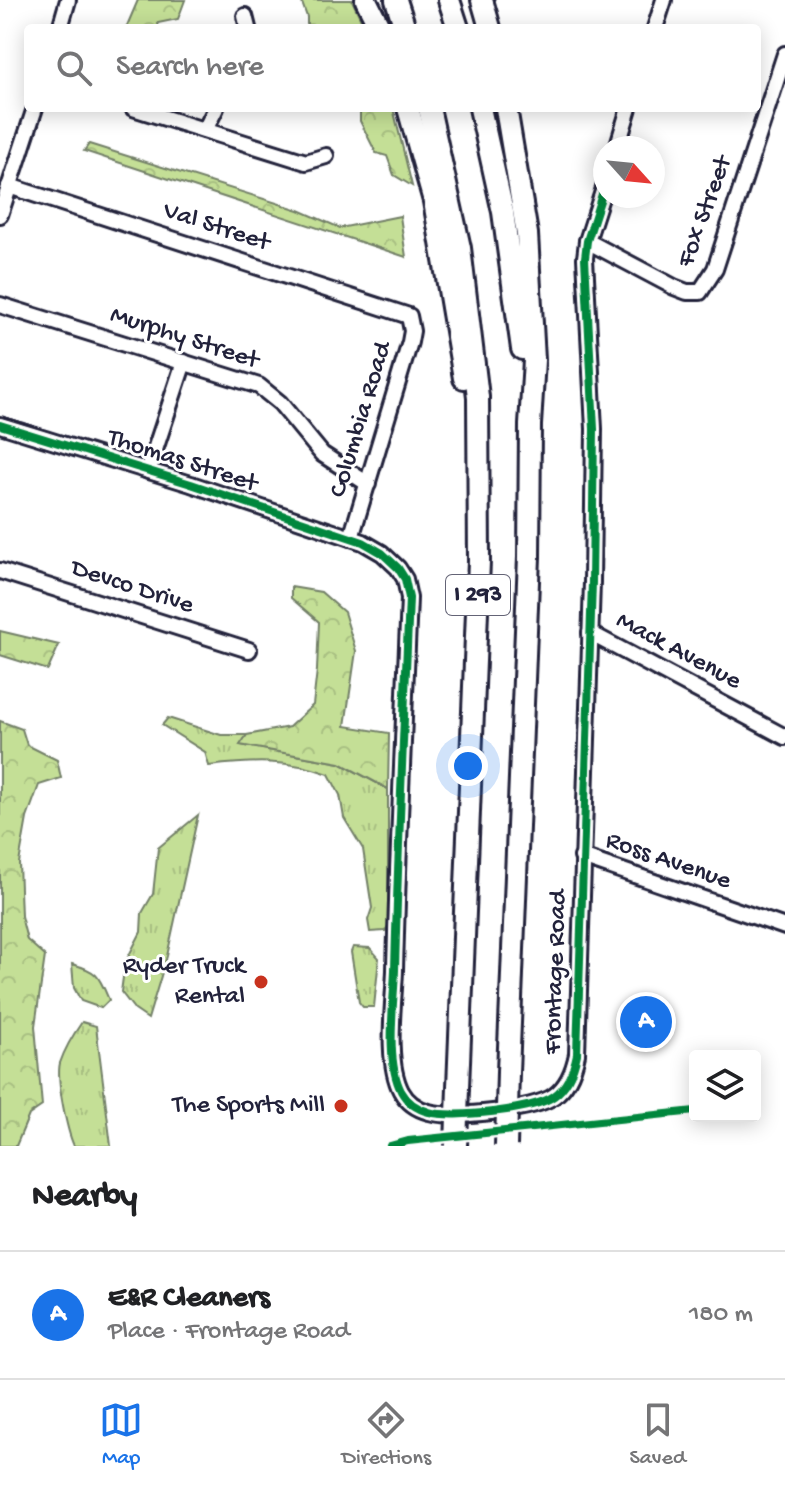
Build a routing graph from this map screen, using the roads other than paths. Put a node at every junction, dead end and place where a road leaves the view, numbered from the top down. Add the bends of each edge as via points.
1 (68, 0) edge
2 (366, 0) edge
3 (396, 0) edge
4 (449, 0) edge
5 (482, 0) edge
6 (664, 0) edge
7 (61, 24) edge
8 (378, 24) edge
9 (404, 24) edge
10 (457, 24) edge
11 (489, 24) edge
12 (656, 24) edge
13 (785, 54) edge
14 (34, 112) edge
15 (146, 112) edge
16 (214, 112) edge
17 (409, 112) edge
18 (430, 112) edge
19 (481, 112) edge
20 (507, 112) edge
21 (628, 112) edge
22 (205, 130) junction
23 (621, 136) edge
24 (326, 156) dead end
25 (9, 186) junction
26 (598, 208) edge
27 (0, 215) edge
28 (587, 241) junction
29 (0, 305) edge
30 (409, 316) joint
31 (184, 362) junction
32 (0, 425) edge
33 (530, 425) junction
34 (476, 441) junction
35 (148, 471) junction
36 (368, 484) junction
37 (351, 538) junction
38 (0, 571) edge
39 (590, 633) junction
40 (249, 650) dead end
41 (785, 737) edge
42 (582, 857) junction
43 (785, 927) edge
44 (456, 1146) edge
45 (506, 1146) edge

1 - 7 street
2 - 8 highway
3 - 9 highway
4 - 10 highway
5 - 11 highway
6 - 12 street
13 - 28 street, Fox Street via 715,269 700,292 674,287
14 - 25 street
15 - 22 street
16 - 22 street
17 - 34 highway via 434,201
18 - 34 highway, I 293 via 467,293 478,397
19 - 33 highway, I 293 via 507,238
20 - 33 highway via 528,249 534,360
21 - 23 street
22 - 24 street via 306,162
25 - 27 street
25 - 30 street, Val Street
26 - 28 street, Frontage Road
28 - 39 street, Frontage Road via 594,429
29 - 31 street, Murphy Street
30 - 36 street, Columbia Road via 410,342
31 - 35 street
31 - 36 street, Murphy Street via 271,393 312,446
32 - 35 street, Thomas Street
33 - 45 highway, I 293, bridge
34 - 44 highway, I 293, bridge via 478,591
35 - 37 street, Thomas Street
36 - 37 street, Columbia Road
37 - 42 street, Frontage Road via 392,562 405,579 409,598 393,1051 399,1087 414,1106 440,1114 498,1111 547,1100 562,1089 577,1054
38 - 40 street, Devco Drive
39 - 41 street, Mack Avenue
39 - 42 street, Frontage Road
42 - 43 street, Ross Avenue

